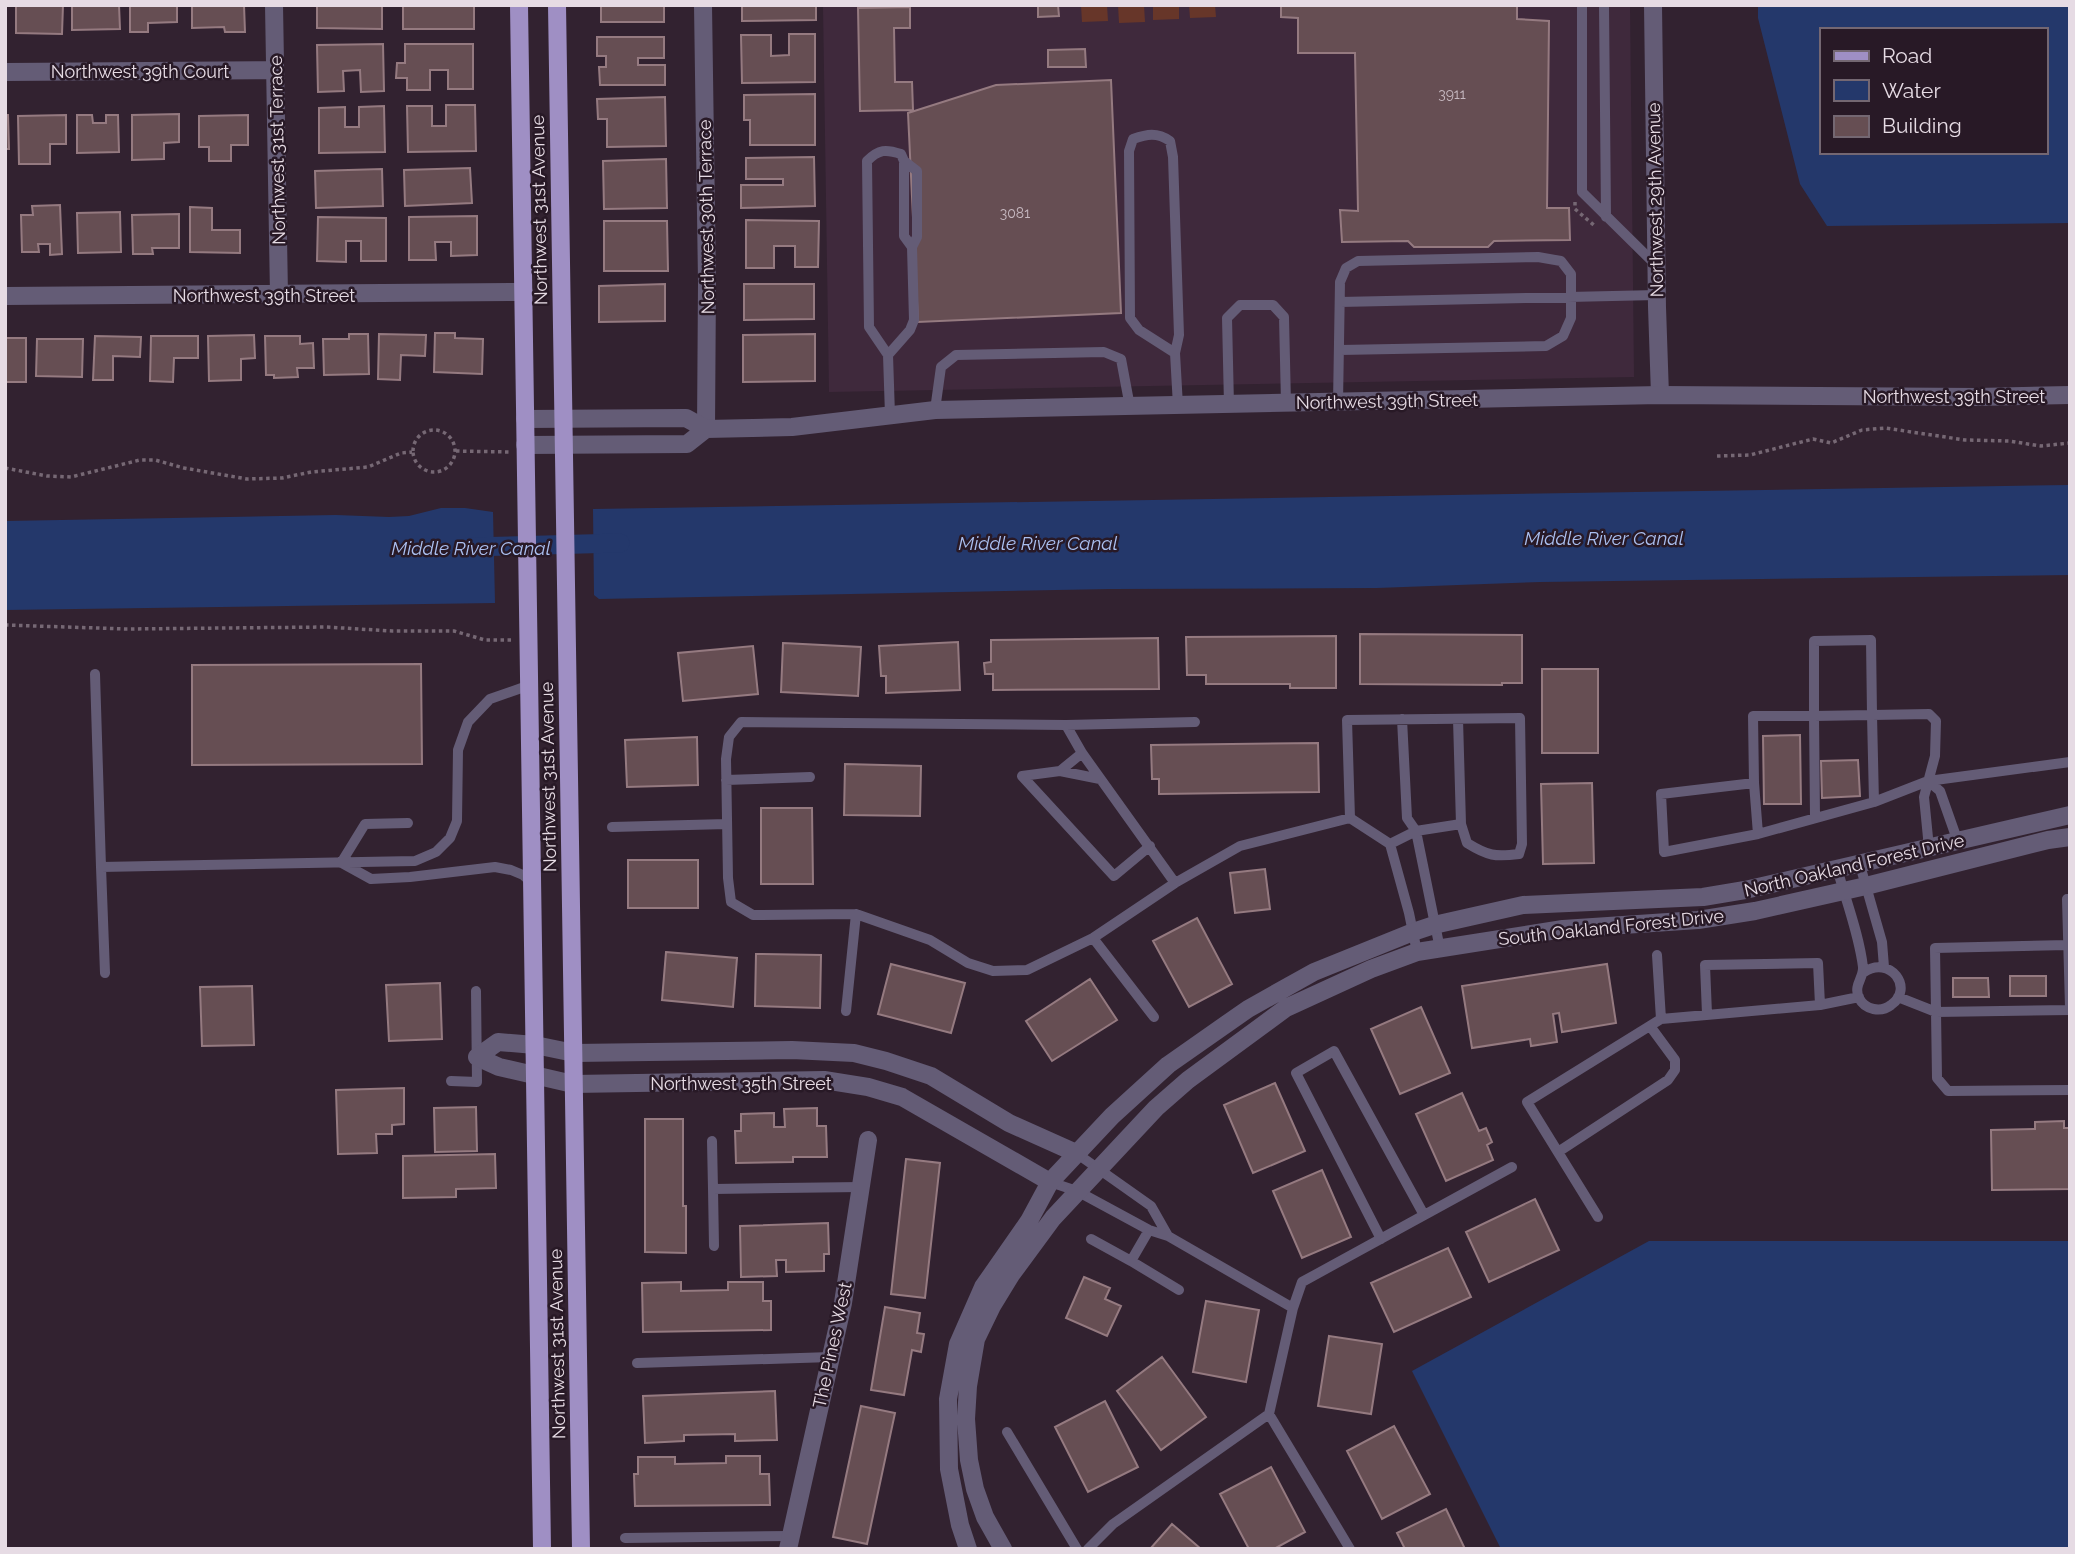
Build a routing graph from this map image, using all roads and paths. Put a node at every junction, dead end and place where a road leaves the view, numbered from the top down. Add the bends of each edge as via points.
1 (274, 5) edge
2 (519, 5) edge
3 (557, 5) edge
4 (703, 5) edge
5 (1582, 5) edge
6 (1604, 5) edge
7 (1653, 5) edge
8 (275, 70) junction
9 (5, 72) edge
10 (1606, 217) junction
11 (1657, 265) junction
12 (524, 292) junction
13 (279, 295) junction
14 (1657, 295) junction
15 (5, 296) edge
16 (1571, 296) junction
17 (1340, 302) junction
18 (1340, 350) junction
19 (1175, 353) junction
20 (888, 355) junction
21 (2070, 395) edge
22 (1660, 396) junction
23 (1338, 403) junction
24 (1286, 404) junction
25 (1229, 405) junction
26 (1178, 406) junction
27 (1130, 407) junction
28 (935, 410) junction
29 (890, 415) junction
30 (525, 419) junction
31 (564, 419) junction
32 (706, 429) junction
33 (2070, 443) edge
34 (564, 445) junction
35 (526, 448) junction
36 (456, 451) junction
37 (412, 452) junction
38 (1717, 456) dead end
39 (5, 468) edge
40 (5, 625) edge
41 (529, 640) junction
42 (95, 674) dead end
43 (530, 685) junction
44 (1872, 715) junction
45 (1814, 716) junction
46 (1402, 719) junction
47 (1458, 719) junction
48 (1195, 722) dead end
49 (1066, 725) junction
50 (1082, 753) junction
51 (2070, 762) edge
52 (1060, 771) junction
53 (810, 778) dead end
54 (1100, 779) junction
55 (726, 780) junction
56 (1928, 781) junction
57 (1754, 783) junction
58 (1874, 802) junction
59 (2070, 815) edge
60 (1350, 818) junction
61 (1815, 818) junction
62 (408, 823) dead end
63 (727, 824) junction
64 (1461, 824) junction
65 (612, 827) dead end
66 (1416, 831) junction
67 (1758, 834) junction
68 (2070, 837) edge
69 (1958, 842) junction
70 (1390, 844) junction
71 (1150, 846) junction
72 (1929, 848) junction
73 (341, 863) junction
74 (1860, 865) junction
75 (101, 867) junction
76 (1837, 868) junction
77 (1175, 883) junction
78 (533, 884) junction
79 (1866, 886) junction
80 (1843, 890) junction
81 (2070, 899) edge
82 (856, 914) junction
83 (1434, 925) junction
84 (1413, 932) junction
85 (1093, 938) junction
86 (2068, 945) edge
87 (1440, 948) junction
88 (1417, 952) junction
89 (1657, 955) dead end
90 (1884, 967) junction
91 (1864, 972) junction
92 (105, 973) dead end
93 (476, 991) dead end
94 (1859, 997) junction
95 (1898, 997) junction
96 (1820, 1004) junction
97 (2070, 1008) edge
98 (846, 1012) dead end
99 (1936, 1012) junction
100 (1707, 1014) junction
101 (1154, 1017) dead end
102 (1661, 1019) junction
103 (1650, 1026) junction
104 (535, 1045) junction
105 (574, 1053) junction
106 (477, 1057) junction
107 (535, 1076) junction
108 (451, 1081) dead end
109 (573, 1084) junction
110 (2070, 1090) edge
111 (712, 1140) dead end
112 (868, 1140) dead end
113 (1558, 1152) junction
114 (1076, 1153) junction
115 (1512, 1167) dead end
116 (1099, 1168) junction
117 (1050, 1182) junction
118 (861, 1187) junction
119 (713, 1189) junction
120 (1077, 1191) junction
121 (1424, 1215) junction
122 (1598, 1217) dead end
123 (1149, 1230) junction
124 (1168, 1236) junction
125 (1381, 1238) junction
126 (1091, 1239) dead end
127 (714, 1246) dead end
128 (1131, 1261) junction
129 (1179, 1290) dead end
130 (1293, 1308) junction
131 (831, 1357) junction
132 (637, 1363) dead end
133 (1269, 1414) junction
134 (1007, 1432) dead end
135 (625, 1538) dead end
136 (789, 1542) edge
137 (542, 1549) edge
138 (581, 1549) edge
139 (968, 1549) edge
140 (1003, 1549) edge
141 (1077, 1549) edge
142 (1088, 1549) edge
143 (1350, 1549) edge

1 - 8 street, Northwest 31st Terrace
2 - 12 main road, Northwest 31st Avenue
3 - 31 main road, Northwest 31st Avenue
4 - 32 street, Northwest 30th Terrace
5 - 10 lane via 1582,192
6 - 10 lane
7 - 11 street, Northwest 29th Avenue
8 - 9 street, Northwest 39th Court
8 - 13 street, Northwest 31st Terrace
10 - 11 lane
11 - 14 street, Northwest 29th Avenue
12 - 13 street, Northwest 39th Street
12 - 30 main road, Northwest 31st Avenue
13 - 15 street, Northwest 39th Street
14 - 16 lane
14 - 22 street, Northwest 29th Avenue
16 - 17 lane
16 - 17 lane via 1571,274 1561,261 1538,257 1358,261 1346,268
16 - 18 lane via 1571,318 1563,336 1546,346
17 - 18 lane
18 - 23 lane
19 - 19 lane via 1179,335 1173,157 1170,141 1147,134 1133,139 1129,151 1130,318 1139,330
19 - 26 lane
20 - 20 lane via 914,320 912,247 917,237 917,171 901,154 888,150 867,161 869,327
20 - 29 lane
21 - 22 street, Northwest 39th Street
22 - 23 street, Northwest 39th Street
23 - 24 street, Northwest 39th Street
24 - 25 street, Northwest 39th Street
24 - 25 lane via 1284,317 1273,305 1240,305 1227,318
25 - 26 street, Northwest 39th Street
26 - 27 street, Northwest 39th Street
27 - 28 street, Northwest 39th Street
27 - 28 lane via 1121,359 1104,352 1077,352 956,355 941,367
28 - 29 street, Northwest 39th Street
29 - 32 street, Northwest 39th Street via 792,427
30 - 31 street, Northwest 39th Street
30 - 35 main road, Northwest 31st Avenue
31 - 32 street, Northwest 39th Street via 686,418
31 - 34 main road, Northwest 31st Avenue
32 - 34 street, Northwest 39th Street via 687,444
33 - 38 path via 2041,446 1965,440 1885,428 1863,430 1831,443 1813,439 1750,455
34 - 35 street, Northwest 39th Street
34 - 105 main road, Northwest 31st Avenue
35 - 36 path
35 - 41 main road, Northwest 31st Avenue
36 - 37 path via 451,465 438,472 418,466
36 - 37 path via 451,438 433,430 416,439
37 - 39 path via 368,467 270,478 236,478 155,460 71,477
40 - 41 path via 327,627 454,631 485,640
41 - 43 main road, Northwest 31st Avenue
42 - 75 lane
43 - 73 lane via 490,699 468,722 458,750 457,821 450,838 436,852 415,861
43 - 78 main road, Northwest 31st Avenue
44 - 45 lane
44 - 45 lane via 1871,640 1814,640
44 - 56 lane via 1929,714 1936,721 1935,756
44 - 58 lane
45 - 57 lane via 1753,716
45 - 61 lane
46 - 47 lane
46 - 60 lane via 1347,720
46 - 66 lane via 1407,818
47 - 64 lane
47 - 64 lane via 1520,718 1519,854 1484,854 1467,843
48 - 49 lane
49 - 50 lane
49 - 55 lane via 741,722 729,737
50 - 52 lane
50 - 54 lane
51 - 56 lane
52 - 54 lane
52 - 71 lane via 1022,776 1114,876
53 - 55 lane
54 - 71 lane
55 - 63 lane
56 - 58 lane
56 - 69 lane via 1940,791
56 - 72 lane via 1924,797
57 - 67 lane
57 - 67 lane via 1661,794 1664,852
58 - 61 lane
59 - 69 street, North Oakland Forest Drive
60 - 70 lane
60 - 77 lane via 1240,846
61 - 67 lane
62 - 73 lane via 365,824
63 - 65 lane
63 - 82 lane via 731,902 753,915
64 - 66 lane
66 - 70 lane
66 - 83 lane
68 - 79 street, South Oakland Forest Drive
69 - 72 street, North Oakland Forest Drive
70 - 84 lane
71 - 77 lane
72 - 74 street, North Oakland Forest Drive
73 - 75 lane
73 - 78 lane via 371,879 495,867 523,875
74 - 76 street, North Oakland Forest Drive
74 - 79 lane
75 - 92 lane
76 - 80 lane
76 - 83 street, North Oakland Forest Drive via 1703,897 1524,905
77 - 85 lane
78 - 104 main road, Northwest 31st Avenue
79 - 80 street, South Oakland Forest Drive
79 - 90 lane
80 - 87 street, South Oakland Forest Drive via 1709,918 1563,929
80 - 91 lane
81 - 86 lane
82 - 85 lane via 930,940 968,963 993,971 1027,970
82 - 98 lane
83 - 84 street, North Oakland Forest Drive
83 - 87 lane
84 - 88 lane
84 - 114 street, North Oakland Forest Drive via 1314,972 1248,1009 1168,1065
85 - 101 lane
86 - 97 lane
86 - 99 lane via 1935,948
87 - 88 street, South Oakland Forest Drive
88 - 116 street, South Oakland Forest Drive via 1286,1007 1188,1080
89 - 102 lane
90 - 91 lane
90 - 95 lane via 1898,978
91 - 94 lane via 1857,984
93 - 106 lane
94 - 95 lane via 1869,1007 1882,1009
94 - 96 lane
95 - 99 lane
96 - 100 lane
96 - 100 lane via 1818,963 1705,965
97 - 99 lane
99 - 110 lane via 1937,1078 1948,1091
100 - 102 lane
102 - 103 lane
103 - 113 lane via 1675,1060 1668,1080
103 - 113 lane via 1527,1102
104 - 105 street
104 - 106 street via 498,1042
104 - 107 main road, Northwest 31st Avenue
105 - 109 main road, Northwest 31st Avenue
105 - 114 street via 854,1053 931,1076 1009,1123
106 - 107 street, Northwest 35th Street
106 - 108 lane via 477,1082
107 - 109 street, Northwest 35th Street
107 - 137 main road, Northwest 31st Avenue
109 - 117 street, Northwest 35th Street via 824,1080 869,1087 902,1097
109 - 138 main road, Northwest 31st Avenue
111 - 119 lane
112 - 118 street, The Pines West
113 - 122 lane
114 - 116 lane
114 - 117 street, North Oakland Forest Drive
115 - 121 lane
116 - 120 street, South Oakland Forest Drive
116 - 124 lane via 1151,1206
117 - 120 lane
117 - 139 street via 1029,1222 983,1287 958,1344 948,1399 949,1469
118 - 119 lane
118 - 131 street, The Pines West
119 - 127 lane
120 - 123 lane
120 - 140 street, South Oakland Forest Drive via 1012,1275 976,1339 965,1419 969,1460 985,1517
121 - 125 lane
121 - 125 lane via 1334,1051 1296,1073
123 - 124 lane
123 - 128 lane
124 - 130 lane
125 - 130 lane via 1302,1282
126 - 128 lane
128 - 129 lane
130 - 133 lane
131 - 132 lane
131 - 136 street, The Pines West
133 - 142 lane via 1113,1524
133 - 143 lane
134 - 141 lane
135 - 136 lane

